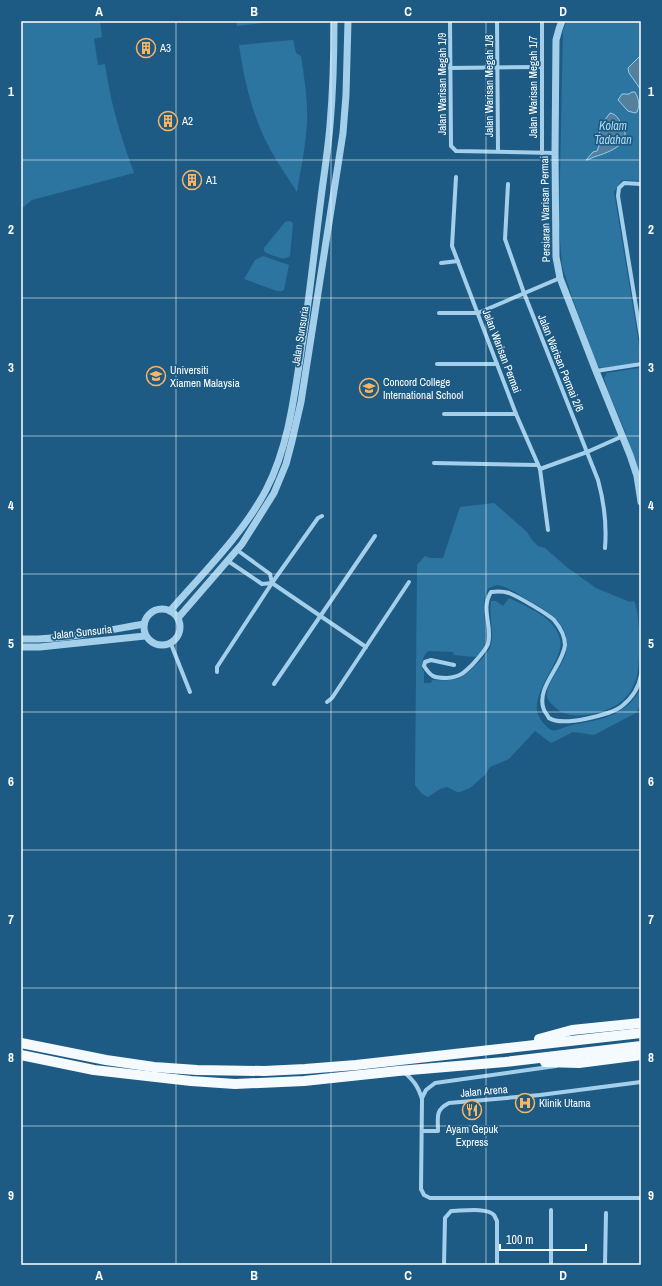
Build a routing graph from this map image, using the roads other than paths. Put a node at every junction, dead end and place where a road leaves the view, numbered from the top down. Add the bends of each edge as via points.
1 (334, 21) edge
2 (348, 21) edge
3 (450, 21) edge
4 (497, 21) edge
5 (542, 21) edge
6 (562, 21) edge
7 (450, 68) junction
8 (498, 68) junction
9 (542, 68) junction
10 (498, 151) junction
11 (542, 152) junction
12 (555, 152) junction
13 (456, 177) dead end
14 (508, 184) dead end
15 (641, 184) edge
16 (458, 261) junction
17 (441, 263) dead end
18 (560, 278) junction
19 (524, 293) junction
20 (439, 313) dead end
21 (478, 313) junction
22 (641, 337) edge
23 (438, 364) dead end
24 (497, 364) junction
25 (641, 364) edge
26 (596, 371) junction
27 (444, 414) dead end
28 (516, 414) junction
29 (622, 436) junction
30 (587, 452) junction
31 (434, 463) dead end
32 (539, 467) junction
33 (641, 502) edge
34 (322, 516) dead end
35 (548, 530) dead end
36 (374, 536) dead end
37 (605, 548) dead end
38 (237, 550) junction
39 (228, 561) junction
40 (409, 582) dead end
41 (272, 583) junction
42 (170, 611) junction
43 (320, 616) junction
44 (178, 618) junction
45 (144, 624) junction
46 (145, 636) junction
47 (21, 639) edge
48 (170, 644) junction
49 (21, 647) edge
50 (366, 647) junction
51 (454, 665) dead end
52 (217, 672) dead end
53 (641, 675) edge
54 (274, 684) dead end
55 (190, 692) dead end
56 (327, 702) dead end
57 (641, 1023) edge
58 (641, 1033) edge
59 (21, 1043) edge
60 (641, 1046) edge
61 (512, 1047) junction
62 (21, 1055) edge
63 (641, 1055) edge
64 (505, 1062) junction
65 (579, 1063) junction
66 (403, 1071) junction
67 (641, 1082) edge
68 (422, 1099) junction
69 (422, 1131) junction
70 (641, 1198) edge
71 (551, 1210) dead end
72 (606, 1213) dead end
73 (444, 1265) edge
74 (497, 1265) edge
75 (551, 1265) edge
76 (605, 1265) edge

1 - 42 street, Jalan Sunsuria via 328,148 310,290 291,410 283,444 274,473 249,518
2 - 38 street, Jalan Sunsuria via 343,133 301,402 286,464 274,493
3 - 7 street, Jalan Warisan Megah 1/9
4 - 8 street, Jalan Warisan Megah 1/8
5 - 9 street, Jalan Warisan Megah 1/7
6 - 12 street, Persiaran Warisan Permai via 556,40
7 - 8 street
7 - 10 street, Jalan Warisan Megah 1/9 via 451,146 456,151
8 - 9 street
8 - 10 street, Jalan Warisan Megah 1/8
9 - 11 street, Jalan Warisan Megah 1/7
10 - 11 street
11 - 12 street
12 - 18 street, Persiaran Warisan Permai via 555,241
13 - 16 street, Jalan Warisan Permai via 452,246
14 - 19 street, Jalan Warisan Permai 2/6 via 505,239
15 - 22 street via 624,183 618,196
16 - 17 street
16 - 21 street, Jalan Warisan Permai
18 - 19 street
18 - 26 street, Persiaran Warisan Permai
19 - 21 street
19 - 30 street, Jalan Warisan Permai 2/6
20 - 21 street
21 - 24 street, Jalan Warisan Permai
23 - 24 street
24 - 28 street, Jalan Warisan Permai
25 - 26 street
26 - 29 street, Persiaran Warisan Permai
27 - 28 street
28 - 32 street, Jalan Warisan Permai
29 - 30 street
29 - 33 street, Persiaran Warisan Permai via 636,476
30 - 32 street
30 - 37 street, Jalan Warisan Permai 2/6 via 603,500 607,532
31 - 32 street
32 - 35 street, Jalan Warisan Permai
34 - 41 street via 318,518
36 - 43 street
38 - 39 street, Jalan Sunsuria
38 - 41 street via 270,574
39 - 41 street via 262,584
39 - 44 street, Jalan Sunsuria
40 - 50 street
41 - 43 street
41 - 52 street via 217,667
42 - 44 street
42 - 45 street via 154,611 146,618
43 - 50 street
43 - 54 street
44 - 48 street via 179,636
45 - 46 street
45 - 47 street, Jalan Sunsuria via 73,636
46 - 48 street via 159,646
46 - 49 street, Jalan Sunsuria
48 - 55 street
50 - 56 street
51 - 53 street via 431,660 425,662 424,666 435,677 451,678 466,672 488,644 487,599 491,592 498,591 509,593 553,619 563,636 564,650 549,680 542,702 549,718 557,721 584,719 598,717 618,709 635,690
57 - 61 highway via 572,1030
58 - 61 highway
59 - 61 highway via 106,1060 198,1070 305,1069
60 - 64 highway
62 - 66 highway via 94,1070 191,1082 235,1084 304,1082
63 - 65 highway
64 - 65 highway
64 - 66 highway
65 - 68 street via 435,1083 426,1090
66 - 68 street via 415,1082
67 - 69 street, Jalan Arena via 449,1103 438,1113 438,1131
68 - 69 street
69 - 70 street via 421,1189 424,1195 430,1198
71 - 75 street
72 - 76 street
73 - 74 street via 445,1218 451,1211 474,1211 489,1212 497,1221

